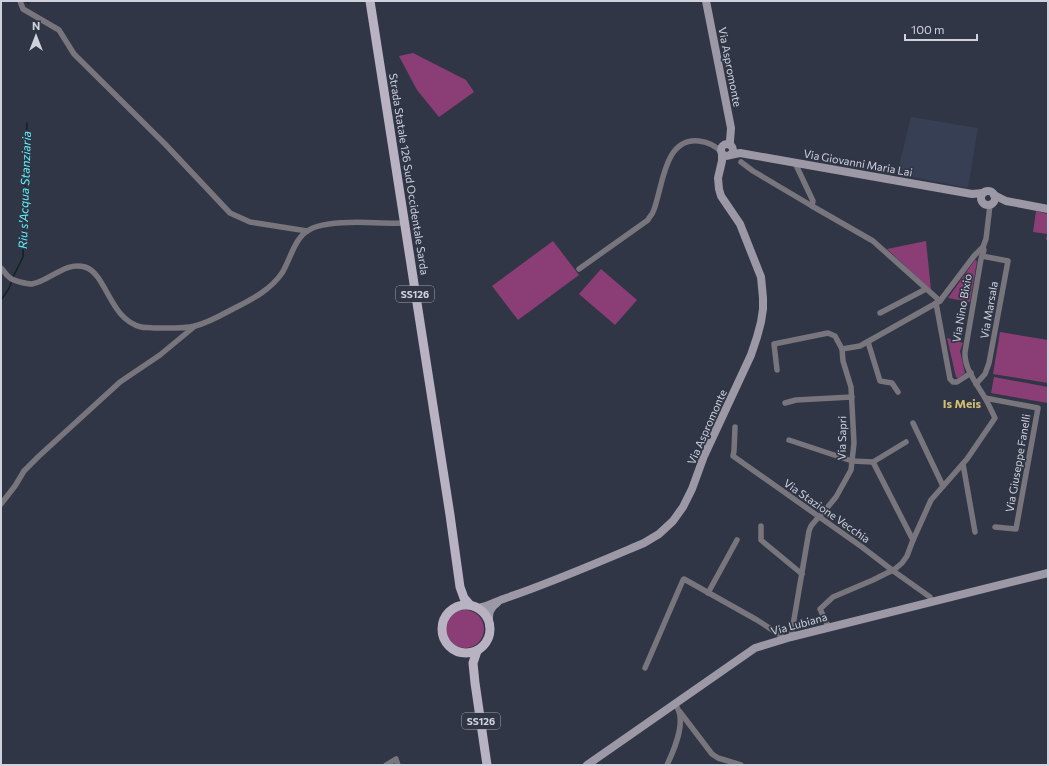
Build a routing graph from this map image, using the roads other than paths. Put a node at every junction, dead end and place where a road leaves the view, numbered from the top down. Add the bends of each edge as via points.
1 (20, 1) edge
2 (370, 1) edge
3 (706, 1) edge
4 (729, 151) junction
5 (796, 164) junction
6 (988, 202) junction
7 (812, 206) junction
8 (1048, 209) edge
9 (404, 223) junction
10 (307, 231) junction
11 (983, 247) junction
12 (974, 256) junction
13 (981, 258) junction
14 (1, 268) edge
15 (579, 269) dead end
16 (926, 289) junction
17 (938, 302) junction
18 (880, 313) dead end
19 (196, 326) junction
20 (868, 342) junction
21 (842, 349) junction
22 (777, 370) dead end
23 (971, 372) junction
24 (976, 384) junction
25 (898, 392) dead end
26 (852, 397) junction
27 (985, 398) junction
28 (785, 403) dead end
29 (913, 423) dead end
30 (735, 427) dead end
31 (789, 440) dead end
32 (906, 442) dead end
33 (852, 461) junction
34 (873, 462) junction
35 (963, 464) junction
36 (943, 486) junction
37 (1, 504) edge
38 (818, 517) junction
39 (761, 526) dead end
40 (995, 527) dead end
41 (975, 532) dead end
42 (737, 540) dead end
43 (913, 540) junction
44 (892, 570) junction
45 (1048, 573) edge
46 (802, 574) junction
47 (460, 587) junction
48 (708, 593) junction
49 (502, 599) junction
50 (932, 602) junction
51 (457, 607) junction
52 (474, 607) junction
53 (489, 625) junction
54 (829, 628) junction
55 (787, 638) junction
56 (476, 651) junction
57 (462, 653) junction
58 (645, 668) dead end
59 (474, 677) junction
60 (674, 704) junction
61 (680, 712) junction
62 (590, 764) edge
63 (386, 765) edge
64 (398, 765) edge
65 (487, 765) edge
66 (667, 765) edge
67 (741, 765) edge

1 - 10 street via 23,9 59,30 74,54 230,213 250,222
2 - 9 main road, Strada Statale 126 Sud Occidentale Sarda / SS126
3 - 4 street, Via Aspromonte via 731,128
4 - 5 street, Via Giovanni Maria Lai
4 - 7 street via 753,171
4 - 15 street via 696,141 676,149 671,154 648,220
4 - 49 street, Via Aspromonte via 720,165 719,189 740,224 761,277 763,309 751,355 704,456 684,507 668,526 644,543 539,587
5 - 6 street, Via Giovanni Maria Lai via 972,194
5 - 7 street via 813,201
6 - 8 street, Via Giovanni Maria Lai via 1004,200
6 - 11 street, Via Nino Bixio via 986,239
7 - 16 street via 873,240
9 - 10 street via 352,222 320,226
9 - 47 main road, Strada Statale 126 Sud Occidentale Sarda / SS126
10 - 19 street via 281,273 265,291
11 - 12 street
11 - 13 street, Via Nino Bixio
12 - 13 street
12 - 17 street
13 - 23 street, Via Nino Bixio via 965,352 966,364
13 - 24 street, Via Marsala via 1008,261 989,363 985,374
14 - 19 street via 9,278 30,284 69,267 83,266 90,269 99,279 119,313 129,322 142,327
16 - 17 street
16 - 18 street
17 - 20 street
17 - 23 street via 950,379 957,382
19 - 37 street via 160,356 120,382 44,451 24,472
20 - 21 street
20 - 25 street via 880,381 892,383
21 - 22 street via 835,336 828,333 774,344
21 - 26 street, Via Sapri
23 - 24 street, Via Nino Bixio
24 - 27 street, Via Nino Bixio
26 - 28 street via 796,400
26 - 33 street, Via Sapri
27 - 35 street, Via Nino Bixio via 995,418
27 - 40 street, Via Giuseppe Fanelli via 1038,408 1016,529
29 - 36 street
30 - 38 street, Via Stazione Vecchia via 733,456
31 - 33 street
32 - 34 street
33 - 34 street
33 - 38 street, Via Sapri via 852,470 836,497
34 - 43 street
35 - 36 street
35 - 41 street
36 - 43 street via 931,500
38 - 44 street, Via Stazione Vecchia
38 - 46 street, Via Sapri via 809,531
39 - 46 street via 761,540
42 - 48 street
43 - 44 street via 907,556
44 - 50 street, Via Stazione Vecchia via 930,597
44 - 54 street via 833,597 820,609
45 - 50 street, Via Lubiana
46 - 55 street, Via Sapri
47 - 51 main road, SS126
47 - 52 main road, SS126 via 464,598
48 - 55 street
48 - 58 street via 682,580
49 - 52 street, Via Aspromonte via 483,608
49 - 53 street via 490,610
50 - 54 street, Via Lubiana
51 - 52 main road
51 - 57 main road, SS126 via 450,610 443,619 442,634 449,647
52 - 53 main road, SS126 via 485,615
53 - 56 main road via 487,640
54 - 55 street, Via Lubiana
55 - 60 street, Via Lubiana via 755,648
56 - 57 main road
56 - 59 main road, SS126 via 473,663
57 - 59 main road, SS126 via 468,659
59 - 65 main road, SS126
60 - 61 street
60 - 62 street, Via Lubiana
61 - 66 street via 676,745
61 - 67 street via 712,754
63 - 64 street via 396,759

